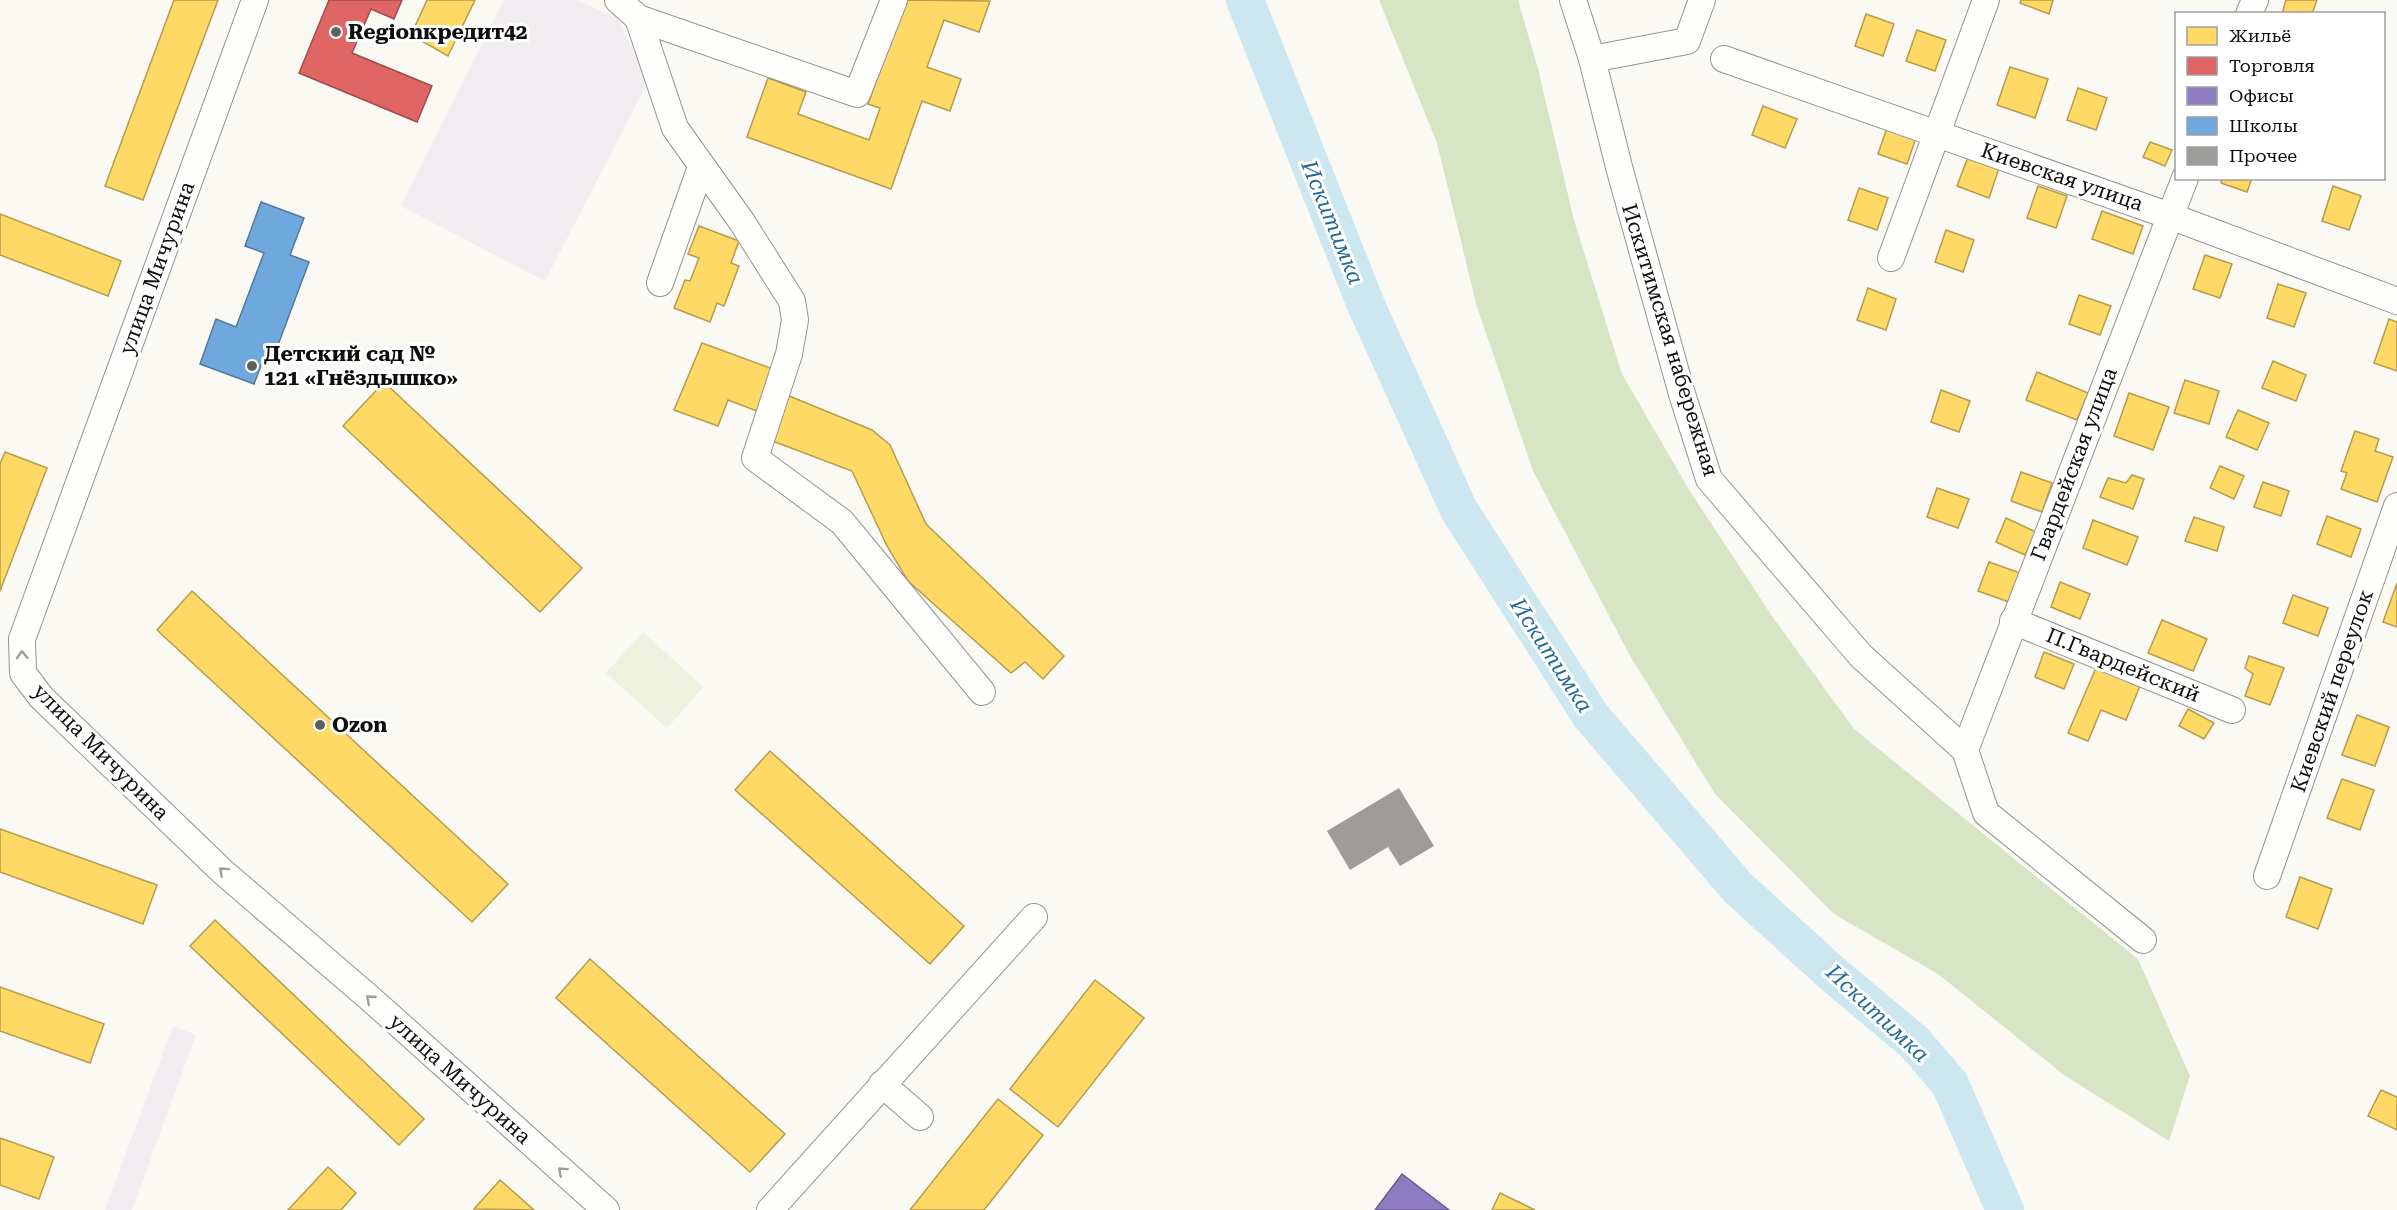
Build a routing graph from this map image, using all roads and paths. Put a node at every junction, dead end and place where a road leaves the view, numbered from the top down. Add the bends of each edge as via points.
1 (255, 0) edge
2 (618, 0) edge
3 (894, 0) edge
4 (1573, 0) edge
5 (1702, 0) edge
6 (1986, 0) edge
7 (638, 18) junction
8 (1592, 59) junction
9 (1724, 59) dead end
10 (1938, 134) junction
11 (701, 167) junction
12 (2184, 180) edge
13 (2170, 216) junction
14 (1891, 258) dead end
15 (660, 283) dead end
16 (2397, 301) edge
17 (2397, 507) edge
18 (2013, 621) junction
19 (982, 692) dead end
20 (2232, 710) dead end
21 (1965, 750) junction
22 (2267, 876) dead end
23 (1034, 917) dead end
24 (2143, 940) dead end
25 (882, 1084) junction
26 (920, 1117) dead end
27 (606, 1210) edge
28 (770, 1210) edge

27 -> 1 street, улица Мичурина via 223,872 41,697 23,674 22,639
2 - 7 street
3 - 7 street via 857,94
4 - 8 street, Искитимская набережная
5 - 8 street via 1687,41
6 - 10 street
7 - 11 street via 675,128
8 - 21 street, Искитимская набережная via 1709,479 1861,656
9 - 10 street, Киевская улица
10 - 13 street, Киевская улица
10 - 14 street
11 - 15 street
11 - 19 street via 742,222 792,301 795,320 789,354 755,458 842,522
12 - 13 street, Гвардейская улица
13 - 16 street, Киевская улица
13 - 18 street, Гвардейская улица
17 - 22 street, Киевский переулок
18 - 20 street, П.Гвардейский
18 - 21 street, Гвардейская улица
21 - 24 street, Искитимская набережная via 1986,813
23 - 25 street
25 - 26 street
25 - 28 street

